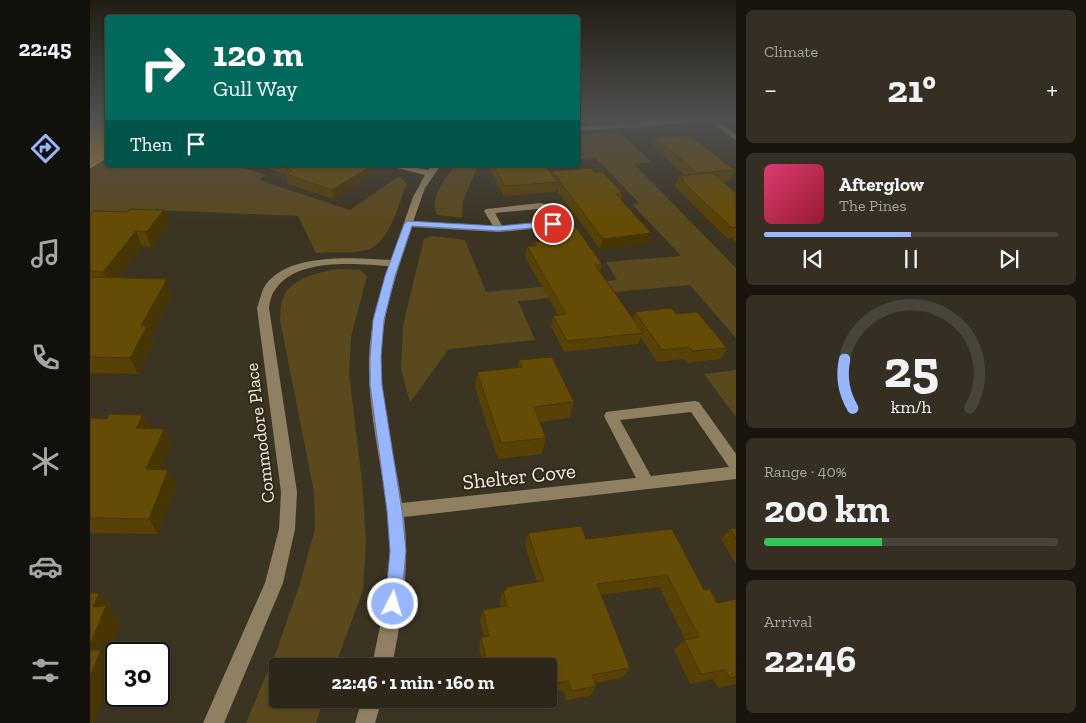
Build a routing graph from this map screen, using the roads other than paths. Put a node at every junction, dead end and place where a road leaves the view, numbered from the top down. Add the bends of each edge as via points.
1 (411, 167) edge
2 (433, 169) edge
3 (408, 224) junction
4 (499, 229) junction
5 (395, 263) junction
6 (736, 466) edge
7 (736, 473) edge
8 (647, 483) junction
9 (395, 511) junction
10 (384, 658) edge
11 (369, 708) edge
12 (213, 723) edge
13 (365, 723) edge

1 - 2 street
2 - 3 street via 423,183
3 - 4 street
3 - 5 street
4 - 4 street via 489,210 541,206 553,224
5 - 9 street via 379,320 375,357 376,385
5 - 12 street, Commodore Place via 337,260 315,263 280,278 264,299 289,492 287,529 274,583
6 - 8 street via 694,406 612,416
7 - 8 street, Shelter Cove
8 - 9 street, Shelter Cove
9 - 10 street via 398,551 392,622
11 - 13 street

